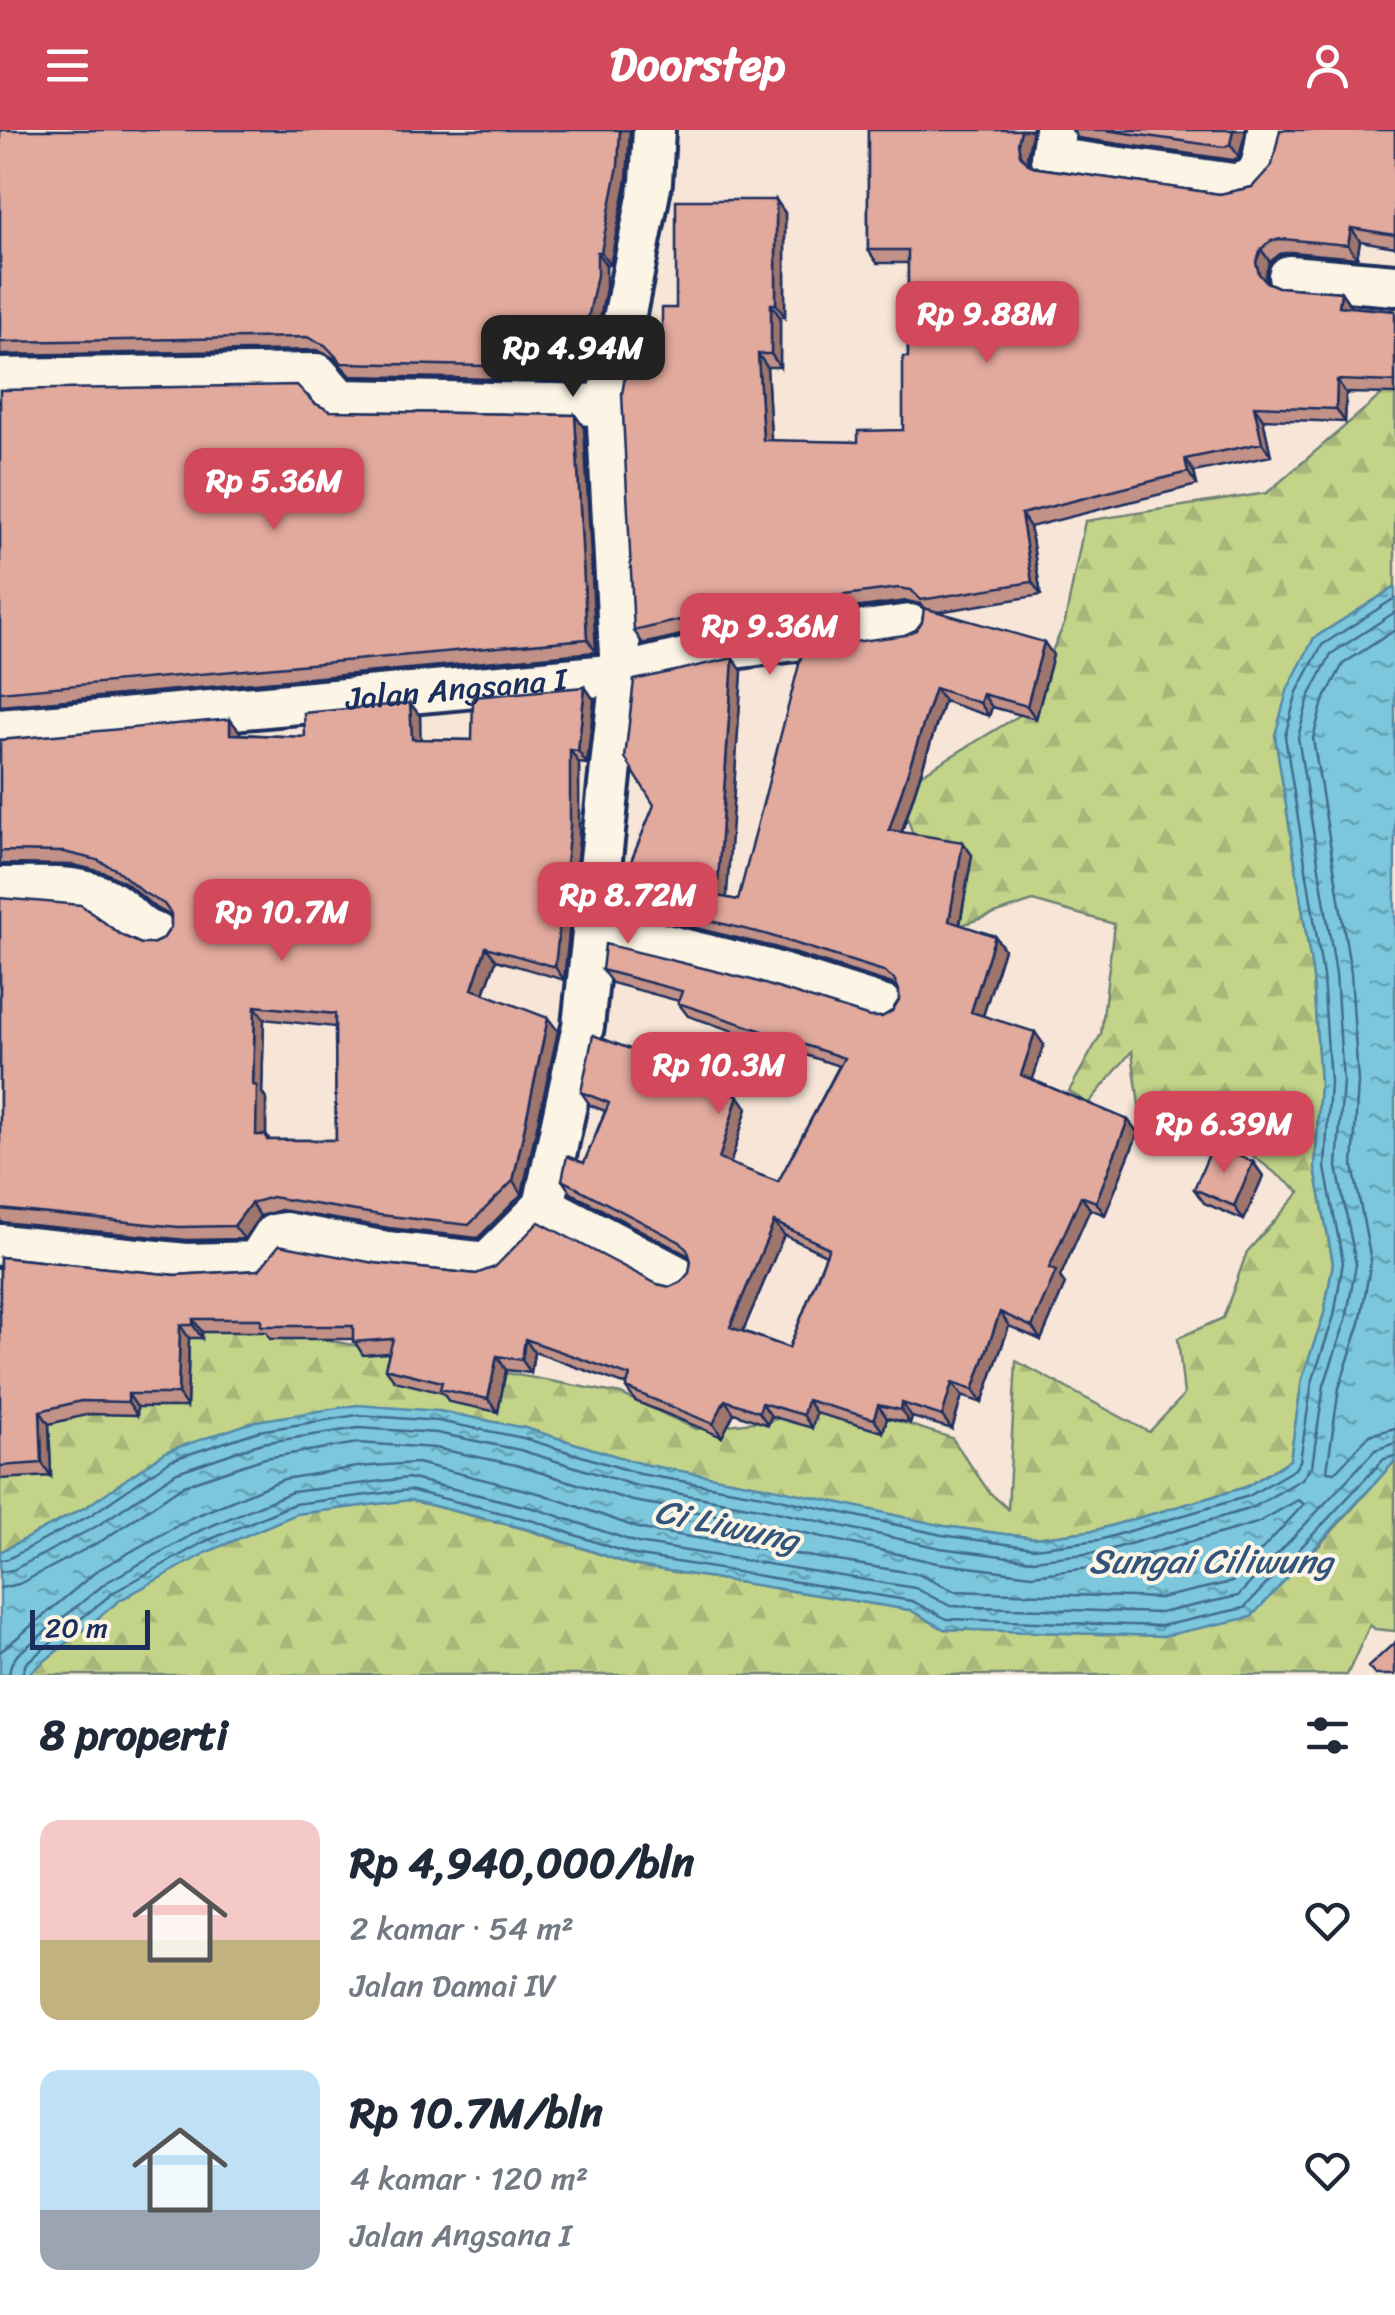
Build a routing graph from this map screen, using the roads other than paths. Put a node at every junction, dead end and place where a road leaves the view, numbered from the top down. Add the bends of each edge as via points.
1 (654, 130) edge
2 (1055, 130) edge
3 (1268, 130) edge
4 (1289, 276) dead end
5 (1395, 285) edge
6 (0, 380) edge
7 (607, 405) junction
8 (910, 626) dead end
9 (621, 674) junction
10 (0, 730) edge
11 (0, 888) edge
12 (594, 928) junction
13 (157, 934) dead end
14 (885, 1007) dead end
15 (544, 1206) junction
16 (0, 1245) edge
17 (678, 1276) dead end

1 - 7 street via 652,182
2 - 3 street via 1051,158 1232,184 1253,180 1261,170
4 - 5 street
6 - 7 street via 317,374 340,400
7 - 9 street
8 - 9 street, Jalan Angsana I via 726,649
9 - 10 street, Jalan Angsana I
9 - 12 street
11 - 13 street via 77,890 112,902 144,932
12 - 14 street via 768,970
12 - 15 street via 583,1026
15 - 16 street via 487,1263 285,1233 274,1235 257,1262 246,1265
15 - 17 street

